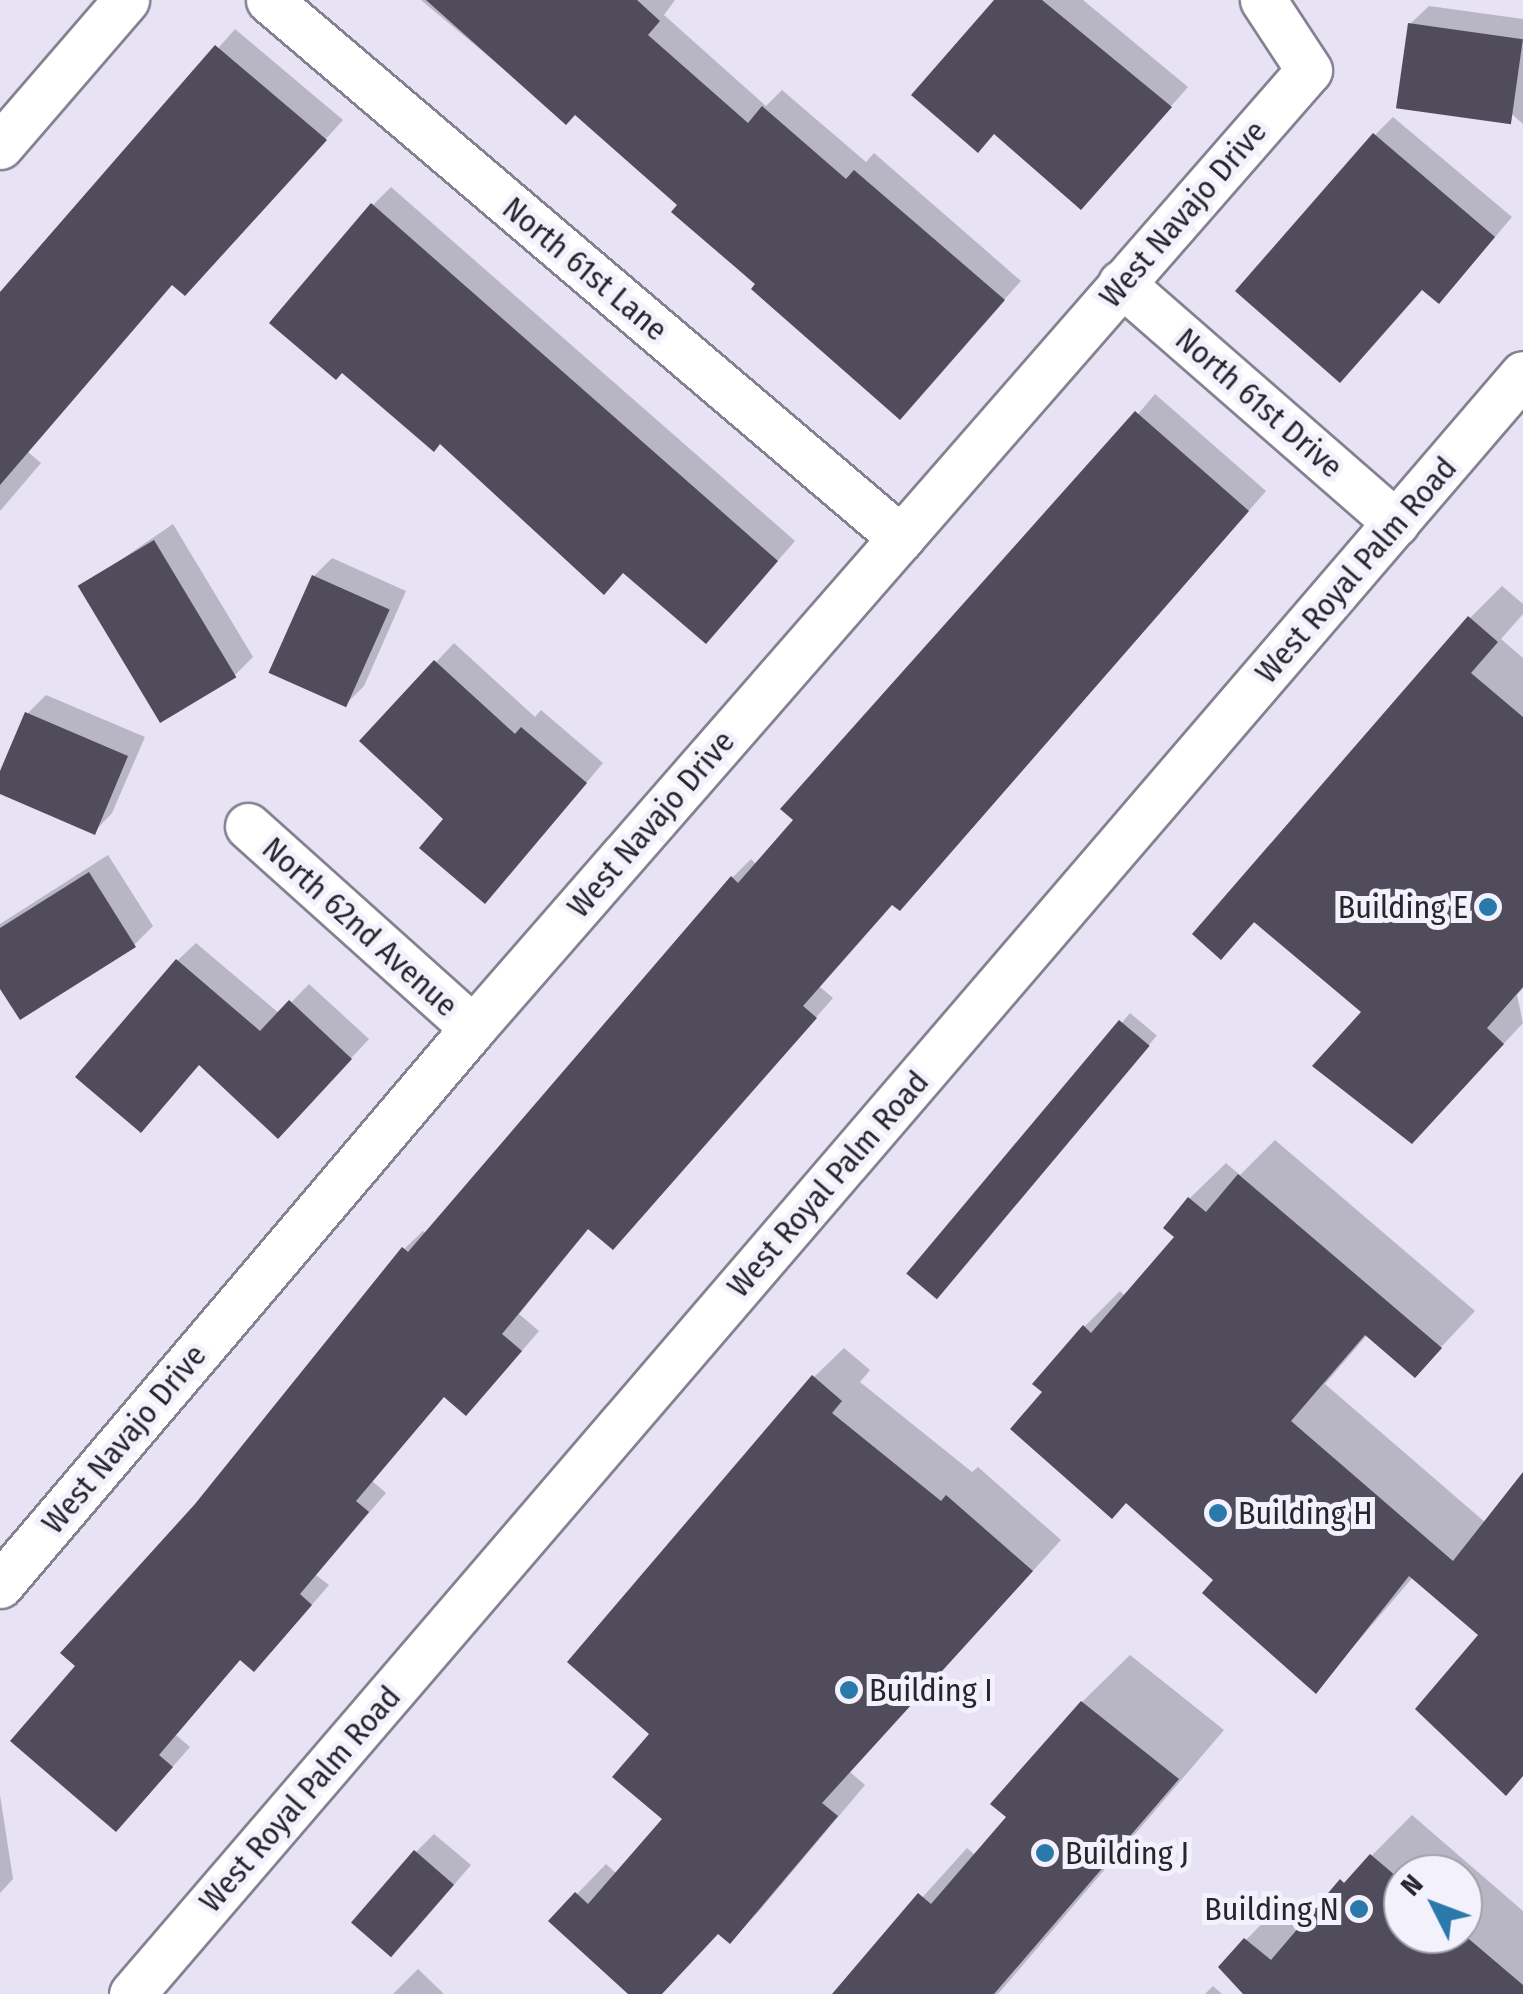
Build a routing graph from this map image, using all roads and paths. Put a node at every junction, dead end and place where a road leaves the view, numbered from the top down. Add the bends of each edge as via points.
1 (126, 0) edge
2 (269, 0) edge
3 (1263, 0) edge
4 (0, 146) edge
5 (1122, 284) junction
6 (1523, 374) edge
7 (1396, 523) junction
8 (901, 538) junction
9 (248, 826) dead end
10 (473, 1028) junction
11 (0, 1585) edge
12 (132, 1994) edge

1 - 4 street
2 - 8 street, North 61st Lane
3 - 5 street, West Navajo Drive via 1309,70
5 - 7 street, North 61st Drive
5 - 8 street, West Navajo Drive
6 - 7 street, West Royal Palm Road
7 - 12 street, West Royal Palm Road
8 - 10 street, West Navajo Drive
9 - 10 street, North 62nd Avenue
10 - 11 street, West Navajo Drive

